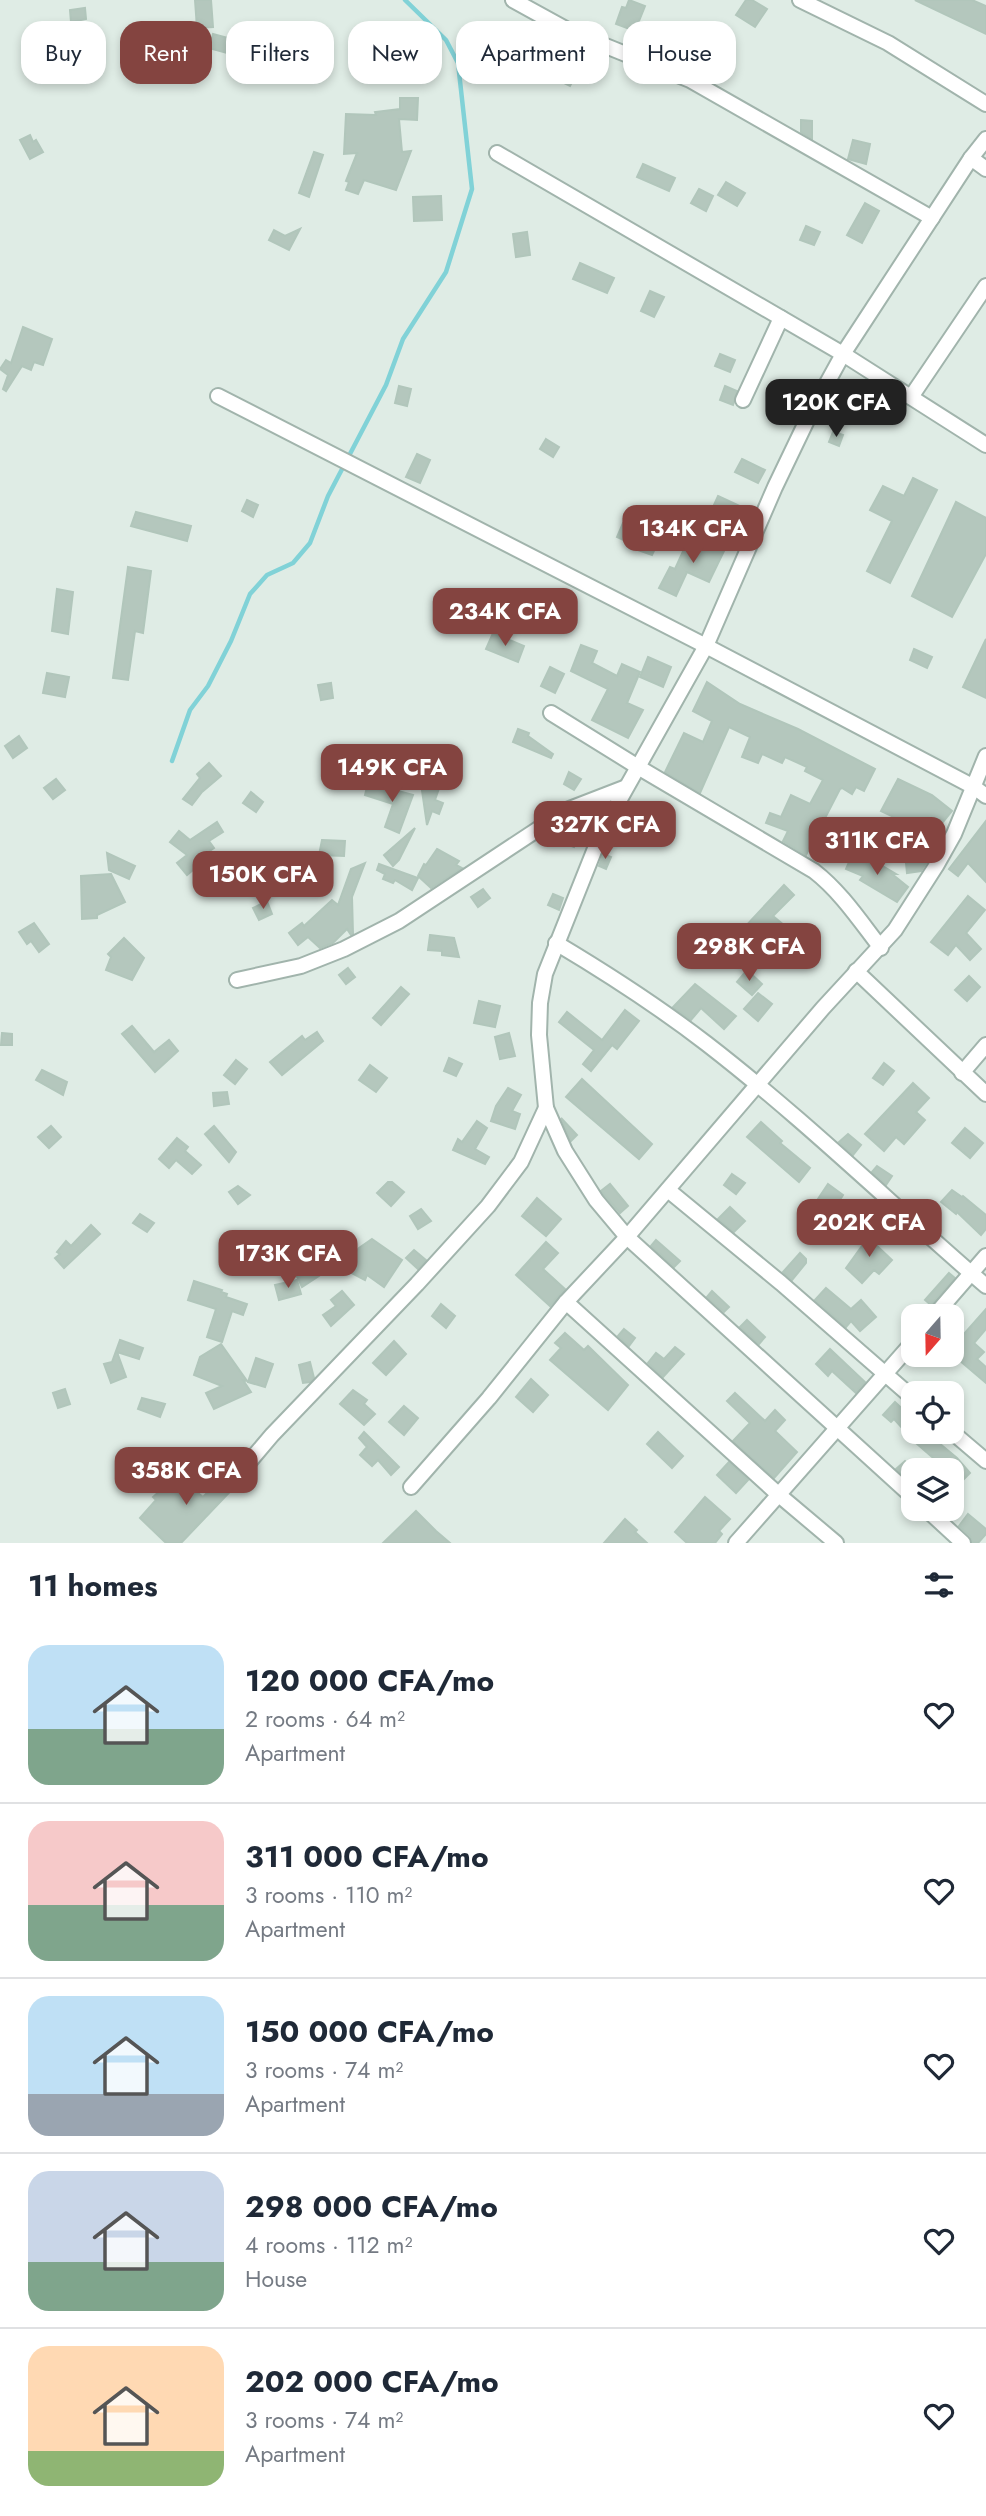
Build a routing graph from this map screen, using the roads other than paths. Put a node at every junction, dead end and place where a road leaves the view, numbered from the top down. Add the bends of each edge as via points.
1 (513, 0) edge
2 (800, 0) edge
3 (986, 104) edge
4 (986, 139) edge
5 (497, 153) dead end
6 (971, 158) junction
7 (986, 169) edge
8 (932, 219) junction
9 (986, 286) edge
10 (781, 318) junction
11 (843, 354) junction
12 (218, 396) dead end
13 (911, 397) junction
14 (743, 400) dead end
15 (986, 445) edge
16 (706, 646) junction
17 (551, 713) dead end
18 (986, 755) edge
19 (638, 767) junction
20 (625, 788) junction
21 (980, 791) edge
22 (556, 943) junction
23 (881, 948) junction
24 (856, 971) junction
25 (237, 980) dead end
26 (986, 1045) edge
27 (962, 1073) junction
28 (757, 1085) junction
29 (986, 1094) edge
30 (547, 1108) junction
31 (668, 1190) junction
32 (627, 1237) junction
33 (986, 1256) edge
34 (971, 1272) junction
35 (986, 1286) edge
36 (566, 1302) junction
37 (944, 1304) edge
38 (901, 1357) edge
39 (886, 1375) junction
40 (901, 1388) edge
41 (838, 1429) junction
42 (964, 1442) edge
43 (986, 1461) edge
44 (244, 1468) dead end
45 (901, 1485) edge
46 (411, 1487) dead end
47 (779, 1495) junction
48 (939, 1521) edge
49 (736, 1543) edge
50 (836, 1543) edge
51 (963, 1543) edge

1 - 8 street via 571,32 690,80
2 - 3 street via 888,43
4 - 6 street
5 - 10 street
6 - 7 street
6 - 8 street
8 - 11 street
9 - 13 street
10 - 11 street
10 - 14 street
11 - 13 street
11 - 16 street via 775,487
12 - 16 street
13 - 15 street
16 - 19 street
16 - 21 street
17 - 19 street
18 - 21 street
19 - 20 street
19 - 23 street via 814,871 846,902
20 - 22 street
20 - 25 street via 567,810 400,920 344,949 301,967
21 - 23 street via 908,913
22 - 28 street via 654,1006
22 - 30 street via 540,1003
23 - 24 street
24 - 27 street
24 - 28 street
26 - 27 street
27 - 29 street
28 - 31 street
28 - 34 street
30 - 32 street via 565,1151
30 - 44 street via 521,1162 488,1206
31 - 32 street
31 - 39 street
32 - 36 street
32 - 41 street
33 - 34 street
34 - 35 street
34 - 37 street
36 - 46 street
36 - 47 street
38 - 39 street
39 - 40 street
39 - 41 street
41 - 45 street
41 - 47 street
42 - 43 street
47 - 49 street
47 - 50 street
48 - 51 street

